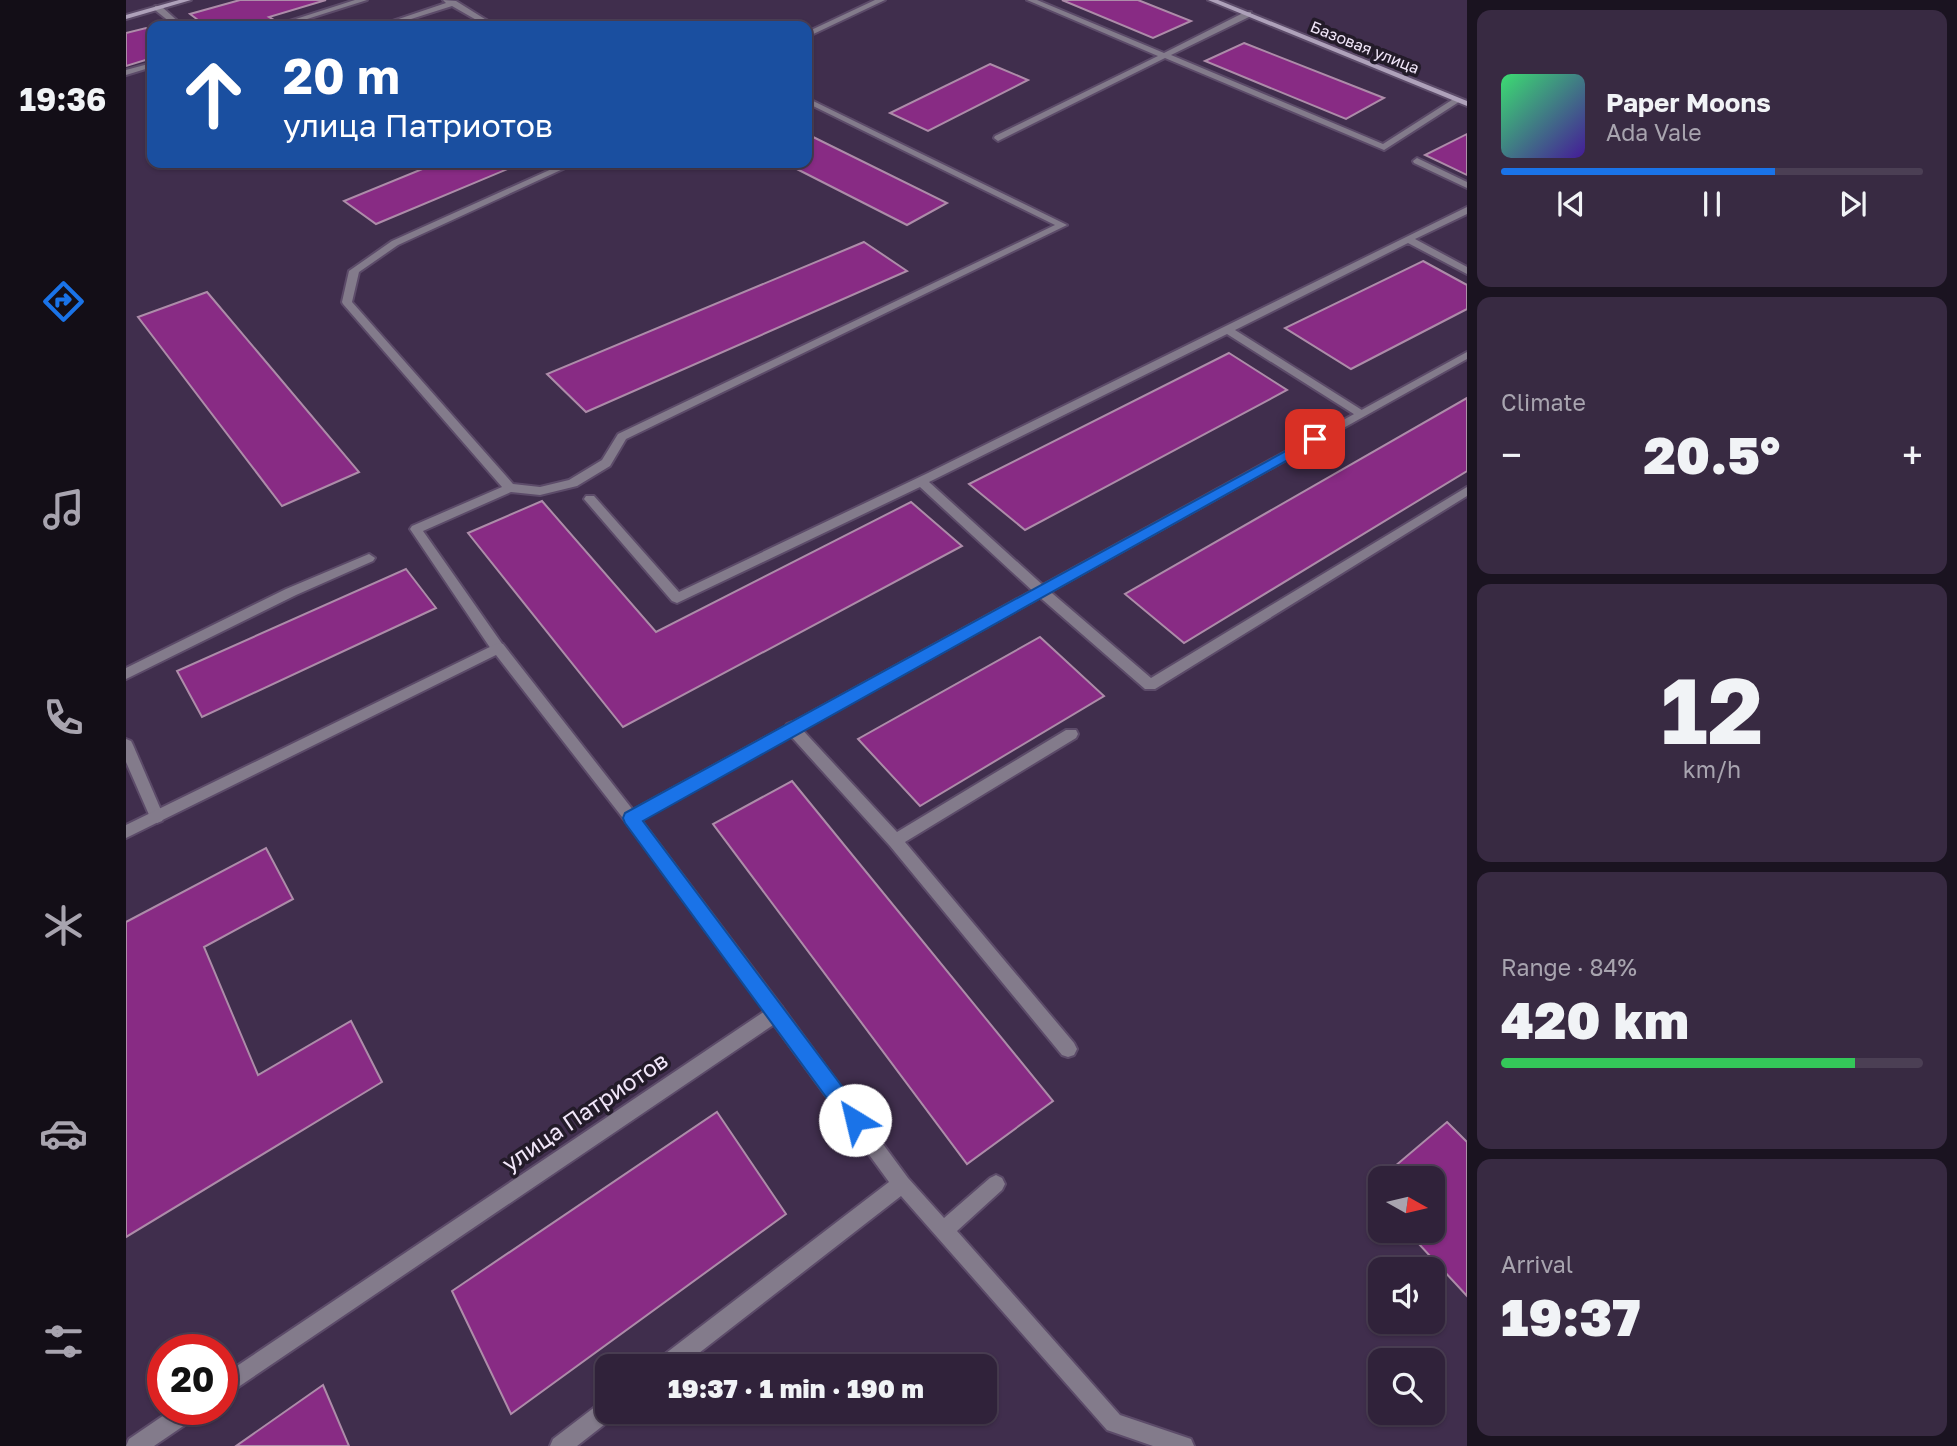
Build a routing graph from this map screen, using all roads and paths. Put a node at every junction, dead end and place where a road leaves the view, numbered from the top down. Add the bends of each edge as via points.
1 (187, 0) edge
2 (363, 0) edge
3 (881, 0) edge
4 (1031, 0) edge
5 (1212, 0) edge
6 (450, 2) edge
7 (158, 8) junction
8 (1248, 14) junction
9 (126, 17) edge
10 (173, 21) edge
11 (294, 21) edge
12 (396, 21) edge
13 (483, 21) edge
14 (812, 32) edge
15 (1166, 54) junction
16 (147, 67) edge
17 (126, 73) edge
18 (812, 102) edge
19 (1463, 102) edge
20 (998, 138) dead end
21 (1417, 161) dead end
22 (561, 168) edge
23 (1467, 185) edge
24 (1467, 209) edge
25 (1409, 240) junction
26 (1467, 271) edge
27 (1228, 330) junction
28 (1467, 355) edge
29 (1361, 414) junction
30 (921, 481) junction
31 (510, 488) junction
32 (1467, 491) edge
33 (590, 499) dead end
34 (369, 558) dead end
35 (1041, 591) junction
36 (498, 649) junction
37 (126, 674) edge
38 (792, 729) junction
39 (1070, 734) dead end
40 (126, 744) edge
41 (157, 817) junction
42 (631, 818) junction
43 (126, 832) edge
44 (895, 841) junction
45 (776, 1013) junction
46 (1068, 1049) dead end
47 (902, 1184) junction
48 (996, 1184) dead end
49 (943, 1231) junction
50 (681, 1354) edge
51 (238, 1377) edge
52 (595, 1419) edge
53 (167, 1425) edge
54 (136, 1446) edge
55 (561, 1446) edge
56 (1184, 1446) edge

1 - 7 main road
2 - 11 street
3 - 14 street
4 - 15 street
5 - 8 main road, Базовая улица
6 - 12 street
6 - 13 street
7 - 9 main road
7 - 10 street
8 - 15 street
8 - 19 main road, Базовая улица
15 - 19 street via 1384,147
15 - 20 street
16 - 17 street
18 - 31 street via 1062,225 622,437 606,463 573,483 540,491
21 - 23 street
22 - 31 street via 395,243 354,271 347,302
24 - 25 street
25 - 26 street
25 - 27 street
27 - 29 street
27 - 30 street
28 - 29 street
29 - 35 street
30 - 33 street via 677,598
30 - 35 street
31 - 36 street via 416,529
32 - 35 street via 1150,685
34 - 37 street
35 - 38 street
36 - 41 street
36 - 42 street
38 - 42 street
38 - 44 street
39 - 44 street
40 - 41 street
41 - 43 street
42 - 45 street
44 - 46 street
45 - 47 street
45 - 51 street, улица Патриотов
47 - 49 street
47 - 50 street
48 - 49 street
49 - 56 street via 1114,1423
52 - 55 street
53 - 54 street

